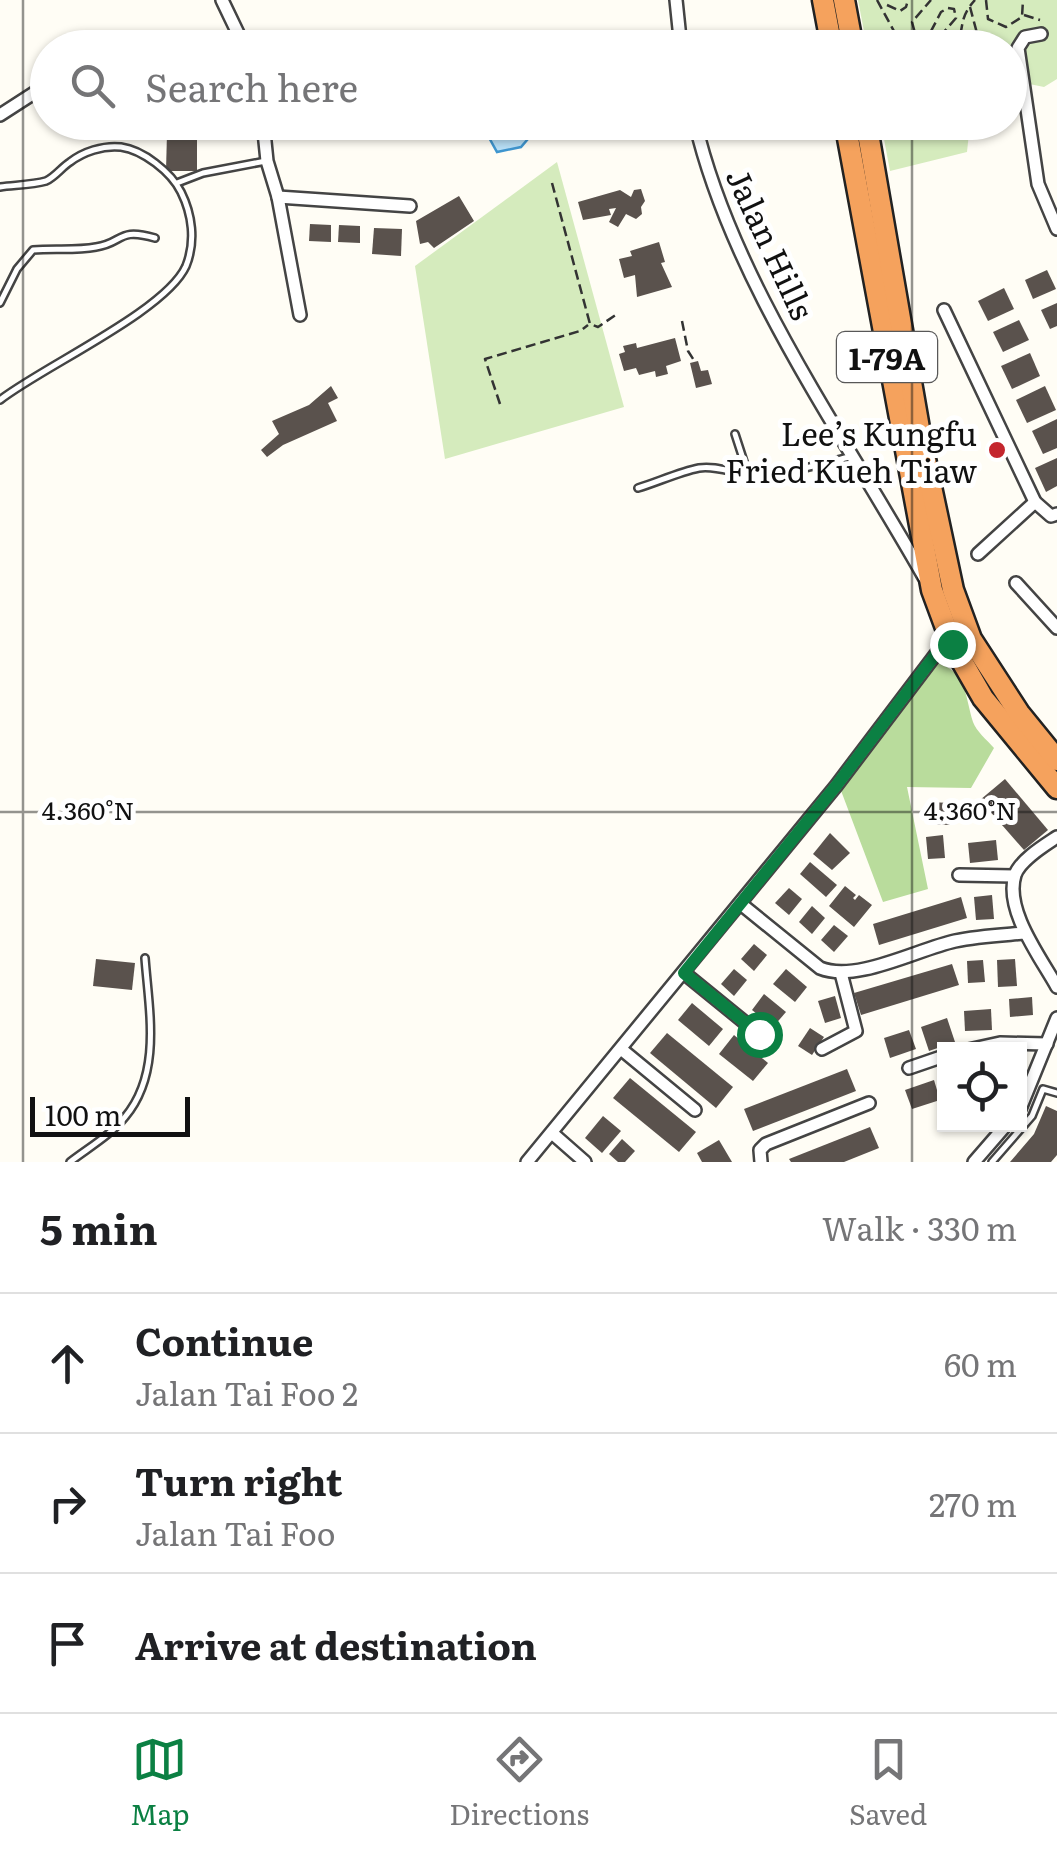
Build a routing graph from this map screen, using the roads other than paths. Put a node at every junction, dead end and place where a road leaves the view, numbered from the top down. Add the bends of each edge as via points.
1 (222, 0) edge
2 (676, 0) edge
3 (824, 0) edge
4 (844, 0) edge
5 (1041, 27) road end
6 (236, 30) edge
7 (679, 30) edge
8 (829, 30) edge
9 (850, 30) edge
10 (1027, 35) edge
11 (30, 96) edge
12 (1027, 109) edge
13 (0, 116) edge
14 (265, 140) edge
15 (700, 140) edge
16 (848, 140) edge
17 (869, 140) edge
18 (267, 161) junction
19 (177, 184) junction
20 (0, 187) edge
21 (278, 196) junction
22 (410, 206) dead end
23 (1057, 229) edge
24 (156, 238) dead end
25 (0, 303) edge
26 (944, 310) dead end
27 (300, 316) dead end
28 (0, 400) edge
29 (735, 434) dead end
30 (854, 456) junction
31 (749, 475) junction
32 (638, 488) dead end
33 (1034, 502) junction
34 (1057, 514) edge
35 (978, 554) dead end
36 (1016, 584) dead end
37 (932, 590) junction
38 (1057, 628) edge
39 (952, 644) junction
40 (1057, 760) edge
41 (1057, 788) edge
42 (1057, 836) edge
43 (959, 875) dead end
44 (1014, 876) junction
45 (740, 904) junction
46 (1025, 933) junction
47 (145, 958) dead end
48 (684, 973) junction
49 (842, 973) junction
50 (1057, 986) edge
51 (1057, 1018) edge
52 (759, 1034) dead end
53 (1027, 1044) edge
54 (1047, 1044) junction
55 (822, 1049) dead end
56 (622, 1050) junction
57 (937, 1058) edge
58 (909, 1068) dead end
59 (1030, 1084) junction
60 (1043, 1089) junction
61 (1027, 1091) edge
62 (1057, 1093) edge
63 (869, 1103) dead end
64 (695, 1110) dead end
65 (1000, 1132) edge
66 (552, 1133) junction
67 (70, 1162) edge
68 (527, 1162) edge
69 (584, 1162) edge
70 (761, 1162) edge
71 (974, 1162) edge
72 (992, 1162) edge

1 - 6 street
2 - 7 street
3 - 8 highway
4 - 9 highway
5 - 10 street
11 - 13 street
12 - 23 street via 1038,184
14 - 18 street
15 - 30 street, Jalan Hills via 743,257
16 - 37 highway, 1-79A
17 - 40 highway via 954,590 971,640
18 - 19 lane
18 - 21 street
19 - 20 lane via 154,162 122,147 93,150 48,180
19 - 28 lane via 191,212 185,268 166,290
21 - 22 street
21 - 27 street
24 - 25 lane via 137,233 97,248 32,250
26 - 33 street
29 - 31 lane
30 - 31 lane
30 - 37 street, Jalan Hills
31 - 32 lane via 699,468
33 - 34 street via 1050,516
33 - 35 street
36 - 38 street
37 - 39 highway, 1-79A
39 - 41 highway, 1-79A via 982,698
39 - 45 street via 936,654
42 - 44 street
43 - 44 street
44 - 46 street
45 - 48 street
45 - 49 street via 820,968
46 - 49 street via 953,941
46 - 50 street
47 - 67 lane via 148,1070 126,1117
48 - 52 street
48 - 56 street
49 - 55 street via 856,1031
51 - 54 street
53 - 54 street
54 - 59 street
56 - 64 street
56 - 66 street
57 - 58 street
59 - 60 lane
59 - 61 street
60 - 62 lane
60 - 72 lane via 1032,1116
63 - 70 street via 766,1144
65 - 71 street
66 - 68 street
66 - 69 street

